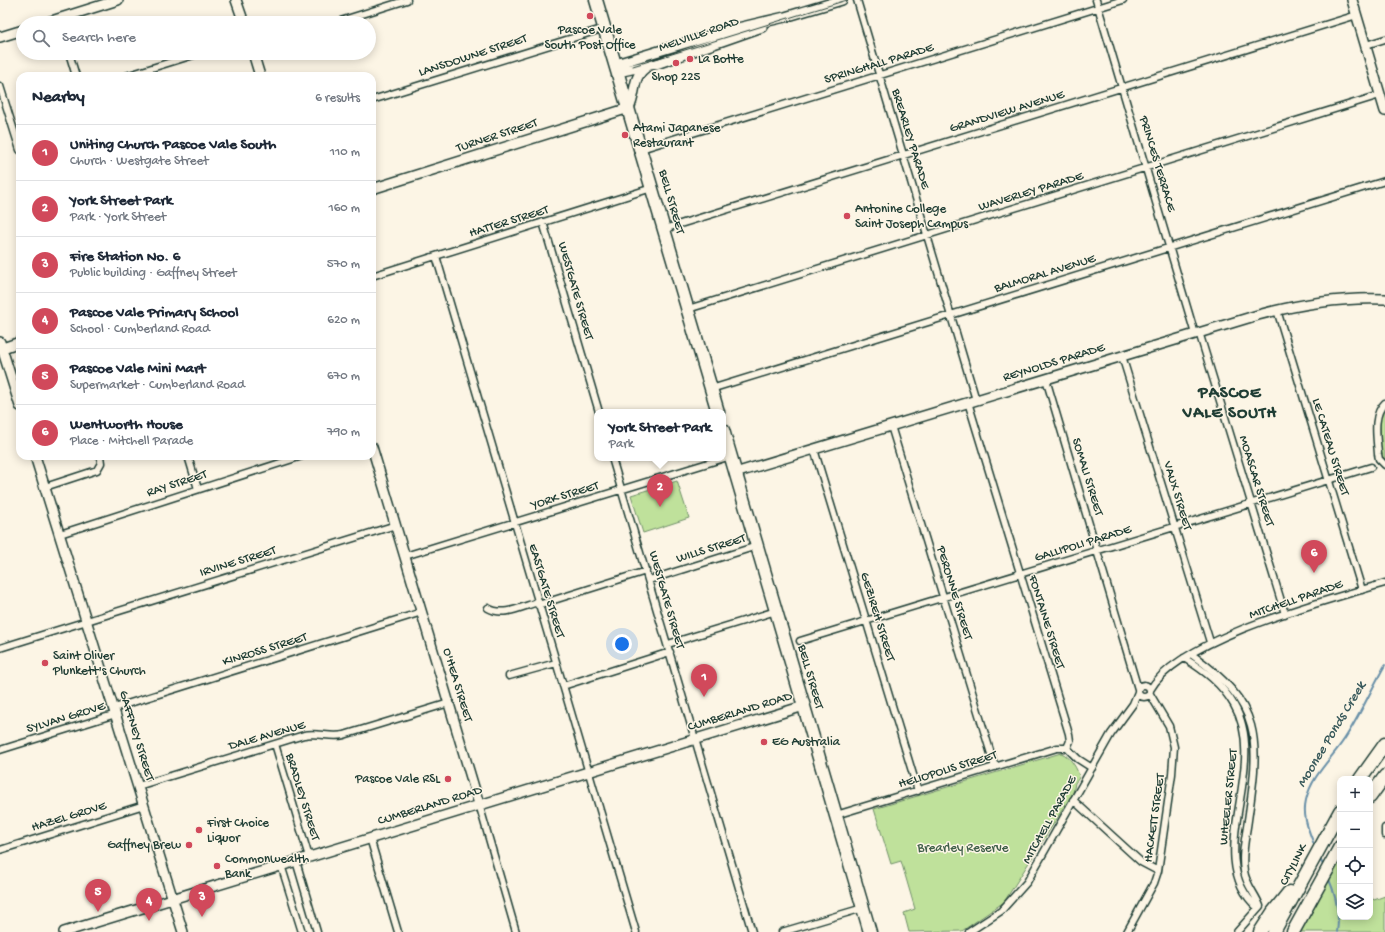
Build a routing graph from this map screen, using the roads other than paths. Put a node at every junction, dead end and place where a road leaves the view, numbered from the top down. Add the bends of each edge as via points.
1 (118, 0) edge
2 (236, 0) edge
3 (407, 0) edge
4 (596, 0) edge
5 (842, 0) edge
6 (857, 0) edge
7 (1096, 0) edge
8 (1123, 0) edge
9 (1352, 0) edge
10 (1098, 8) junction
11 (1357, 15) junction
12 (73, 16) edge
13 (242, 16) edge
14 (356, 16) edge
15 (785, 17) junction
16 (605, 28) junction
17 (16, 32) edge
18 (0, 37) edge
19 (1385, 39) edge
20 (1366, 45) junction
21 (71, 60) edge
22 (177, 60) edge
23 (255, 60) edge
24 (648, 66) junction
25 (617, 68) junction
26 (75, 72) edge
27 (139, 72) edge
28 (259, 72) edge
29 (879, 76) junction
30 (0, 86) edge
31 (1123, 88) junction
32 (1380, 95) junction
33 (376, 99) edge
34 (629, 108) junction
35 (1385, 111) edge
36 (16, 137) edge
37 (641, 149) junction
38 (903, 155) junction
39 (1146, 167) junction
40 (1385, 181) edge
41 (376, 188) edge
42 (652, 188) junction
43 (543, 222) junction
44 (664, 229) junction
45 (926, 235) junction
46 (1170, 247) junction
47 (436, 256) junction
48 (376, 275) edge
49 (1385, 300) edge
50 (688, 309) junction
51 (1277, 310) junction
52 (950, 315) junction
53 (1197, 333) junction
54 (16, 343) edge
55 (1, 346) edge
56 (1122, 356) junction
57 (1046, 379) junction
58 (711, 389) junction
59 (16, 393) edge
60 (972, 401) junction
61 (1385, 403) edge
62 (598, 409) edge
63 (717, 409) edge
64 (891, 426) junction
65 (726, 440) edge
66 (814, 449) junction
67 (731, 456) junction
68 (726, 458) edge
69 (37, 460) edge
70 (100, 460) edge
71 (189, 460) edge
72 (288, 460) edge
73 (376, 460) edge
74 (613, 461) edge
75 (715, 461) edge
76 (1383, 464) edge
77 (1371, 467) dead end
78 (736, 473) junction
79 (1329, 480) junction
80 (45, 487) junction
81 (198, 489) junction
82 (622, 490) junction
83 (1252, 504) junction
84 (514, 523) junction
85 (396, 525) junction
86 (1174, 527) junction
87 (60, 534) junction
88 (757, 546) junction
89 (1097, 551) junction
90 (405, 556) junction
91 (646, 571) junction
92 (1020, 574) junction
93 (649, 580) junction
94 (1385, 583) edge
95 (1362, 590) junction
96 (944, 598) junction
97 (538, 603) junction
98 (488, 608) dead end
99 (776, 611) junction
100 (422, 612) junction
101 (1285, 614) junction
102 (87, 620) junction
103 (866, 621) junction
104 (800, 641) dead end
105 (1210, 642) junction
106 (668, 644) junction
107 (0, 648) edge
108 (670, 652) junction
109 (1190, 654) junction
110 (1184, 658) junction
111 (556, 663) junction
112 (1135, 673) junction
113 (510, 676) dead end
114 (1156, 680) junction
115 (1144, 684) junction
116 (563, 686) junction
117 (1144, 693) junction
118 (449, 703) junction
119 (804, 706) junction
120 (115, 711) junction
121 (695, 739) junction
122 (275, 744) junction
123 (1385, 744) edge
124 (1067, 748) junction
125 (0, 750) edge
126 (995, 767) junction
127 (1092, 768) junction
128 (589, 771) junction
129 (1362, 776) edge
130 (1385, 776) edge
131 (138, 786) junction
132 (918, 791) junction
133 (1373, 793) edge
134 (1073, 800) junction
135 (479, 804) junction
136 (144, 805) junction
137 (1339, 812) edge
138 (836, 815) junction
139 (1385, 828) edge
140 (1385, 835) edge
141 (370, 838) junction
142 (0, 850) edge
143 (1337, 853) edge
144 (309, 857) junction
145 (296, 861) junction
146 (281, 865) junction
147 (1308, 870) junction
148 (1158, 871) junction
149 (173, 898) junction
150 (1259, 907) junction
151 (863, 908) junction
152 (64, 932) edge
153 (183, 932) edge
154 (302, 932) edge
155 (317, 932) edge
156 (398, 932) edge
157 (516, 932) edge
158 (636, 932) edge
159 (752, 932) edge
160 (782, 932) edge
161 (870, 932) edge
162 (969, 932) edge
163 (1127, 932) edge
164 (1236, 932) edge
165 (1260, 932) edge
166 (1274, 932) edge
167 (1294, 932) edge

1 - 12 main road
2 - 13 main road
3 - 14 street
4 - 16 highway, BELL STREET
5 - 15 main road, MELVILLE ROAD
6 - 29 street, BREARLEY PARADE
7 - 10 street, PRINCES TERRACE
8 - 10 street, SPRINGHALL PARADE
9 - 11 main road
10 - 29 street, SPRINGHALL PARADE
10 - 31 street, PRINCES TERRACE
11 - 20 main road
11 - 31 street, GRANDVIEW AVENUE
15 - 24 main road, MELVILLE ROAD via 727,40
15 - 25 main road, MELVILLE ROAD via 732,29
16 - 25 highway, BELL STREET
16 - 33 street, LANSDOWNE STREET
17 - 18 main road
19 - 20 street
20 - 32 main road
21 - 26 street
22 - 27 street
23 - 28 main road
24 - 25 main road, MELVILLE ROAD
24 - 34 main road via 639,72 636,78 633,100
25 - 34 highway, BELL STREET
29 - 37 street, SPRINGHALL PARADE
29 - 38 street, BREARLEY PARADE
30 - 36 street
31 - 38 street, GRANDVIEW AVENUE
31 - 39 street, PRINCES TERRACE
32 - 35 main road
32 - 39 street, WAVERLEY PARADE
34 - 37 highway, BELL STREET
34 - 41 main road, TURNER STREET
37 - 42 highway, BELL STREET
38 - 44 street, GRANDVIEW AVENUE
38 - 45 street, BREARLEY PARADE
39 - 45 street, WAVERLEY PARADE
39 - 46 street, PRINCES TERRACE
40 - 46 street, BALMORAL AVENUE
42 - 43 street, HATTER STREET
42 - 44 highway, BELL STREET
43 - 47 street, HATTER STREET
43 - 62 street, WESTGATE STREET
44 - 50 highway, BELL STREET
45 - 50 street, WAVERLEY PARADE
45 - 52 street, BREARLEY PARADE
46 - 52 street, BALMORAL AVENUE
46 - 53 street, PRINCES TERRACE
47 - 48 street, HATTER STREET
47 - 84 street, EASTGATE STREET
49 - 51 main road, REYNOLDS PARADE via 1347,300
50 - 58 highway, BELL STREET
51 - 53 main road, REYNOLDS PARADE
51 - 79 street, LE CATEAU STREET
52 - 58 street, BALMORAL AVENUE
52 - 60 street, BREARLEY PARADE
53 - 56 main road, REYNOLDS PARADE
53 - 83 street, MOASCAR STREET
54 - 55 main road
55 - 59 main road
56 - 57 main road, REYNOLDS PARADE
56 - 86 street, VAUX STREET
57 - 60 main road, REYNOLDS PARADE
57 - 89 street, SOMALI STREET
58 - 63 highway, BELL STREET
60 - 64 main road, REYNOLDS PARADE
60 - 92 street, FONTAINE STREET
61 - 76 street via 1377,416 1378,454
64 - 66 main road, REYNOLDS PARADE
64 - 96 street, PERONNE STREET
65 - 67 highway, BELL STREET
66 - 78 main road, REYNOLDS PARADE
66 - 103 street, GEZIREH STREET
67 - 68 street, YORK STREET
67 - 78 highway, BELL STREET
69 - 80 main road, GAFFNEY STREET
70 - 80 street via 99,468 94,472
71 - 81 street
72 - 81 street, RAY STREET
73 - 85 main road, O'HEA STREET
74 - 82 street, WESTGATE STREET
75 - 82 street, YORK STREET
77 - 79 street, GALLIPOLI PARADE
78 - 88 highway, BELL STREET
79 - 83 street, GALLIPOLI PARADE
79 - 95 street, LE CATEAU STREET
80 - 87 main road, GAFFNEY STREET
81 - 87 street, RAY STREET
82 - 84 street, YORK STREET
82 - 91 street, WESTGATE STREET
83 - 86 street, GALLIPOLI PARADE
83 - 101 street, MOASCAR STREET
84 - 90 street, YORK STREET
84 - 97 street, EASTGATE STREET
85 - 90 main road, O'HEA STREET
85 - 102 street, IRVINE STREET
86 - 89 street, GALLIPOLI PARADE
86 - 105 street, VAUX STREET
87 - 102 main road, GAFFNEY STREET
88 - 93 street, WILLS STREET
88 - 99 highway, BELL STREET
89 - 92 street, GALLIPOLI PARADE
89 - 112 street, SOMALI STREET
90 - 100 main road, O'HEA STREET
91 - 93 street, WESTGATE STREET
91 - 97 street
92 - 96 street, GALLIPOLI PARADE
92 - 124 street, FONTAINE STREET via 1069,734
93 - 106 street, WESTGATE STREET
94 - 95 street, MITCHELL PARADE
95 - 101 street, MITCHELL PARADE
96 - 103 street, GALLIPOLI PARADE
96 - 126 street, PERONNE STREET
97 - 98 street via 503,612
97 - 111 street, EASTGATE STREET
99 - 106 street
99 - 119 highway, BELL STREET
100 - 118 main road, O'HEA STREET
100 - 120 street, KINROSS STREET
101 - 105 street, MITCHELL PARADE
102 - 107 street, IRVINE STREET
102 - 120 main road, GAFFNEY STREET
103 - 104 street, GALLIPOLI PARADE
103 - 132 street, GEZIREH STREET
105 - 109 street, MITCHELL PARADE
106 - 108 street, WESTGATE STREET
108 - 116 street
108 - 121 street, WESTGATE STREET
109 - 110 street, MITCHELL PARADE
109 - 150 street, WHEELER STREET via 1228,684 1245,709 1252,728 1256,763 1243,865 1247,885
110 - 114 street, MITCHELL PARADE
110 - 150 street, WHEELER STREET via 1201,668 1218,683 1235,706 1242,722 1246,756 1234,863 1240,885
111 - 113 street
111 - 116 street, EASTGATE STREET
112 - 115 street, SOMALI STREET
112 - 117 street, SOMALI STREET
114 - 115 street, MITCHELL PARADE
114 - 117 street, MITCHELL PARADE
115 - 117 street, MITCHELL PARADE
116 - 128 street, EASTGATE STREET
117 - 127 street, MITCHELL PARADE via 1118,723
117 - 148 street, HACKETT STREET via 1155,704 1169,726 1173,740 1174,754
118 - 122 street, DALE AVENUE via 344,735 309,734
118 - 135 main road, O'HEA STREET
119 - 121 main road, CUMBERLAND ROAD
119 - 138 highway, BELL STREET
120 - 125 street, SYLVAN GROVE
120 - 131 main road, GAFFNEY STREET
121 - 128 main road, CUMBERLAND ROAD
121 - 159 street, WESTGATE STREET
122 - 131 street, DALE AVENUE
122 - 144 street, BRADLEY STREET
123 - 129 highway
124 - 126 street, HELIOPOLIS STREET via 1057,748
124 - 127 street
126 - 132 street, HELIOPOLIS STREET
127 - 134 street, MITCHELL PARADE
128 - 135 main road, CUMBERLAND ROAD
128 - 158 street, EASTGATE STREET
130 - 133 highway
131 - 136 main road, GAFFNEY STREET
132 - 138 street, HELIOPOLIS STREET
134 - 148 street via 1141,862
134 - 162 street, MITCHELL PARADE via 1033,873 1019,892 990,919
135 - 141 main road, CUMBERLAND ROAD
135 - 157 street, O'HEA STREET
136 - 142 street, HAZEL GROVE
136 - 149 main road, GAFFNEY STREET
137 - 147 highway, CITYLINK
138 - 151 highway, BELL STREET
139 - 140 street
141 - 144 main road, CUMBERLAND ROAD
141 - 156 street
143 - 167 highway
144 - 145 main road, CUMBERLAND ROAD
145 - 146 main road, CUMBERLAND ROAD
145 - 155 street
146 - 149 main road, CUMBERLAND ROAD
146 - 154 street
147 - 165 highway
147 - 166 highway, CITYLINK
148 - 163 street, HACKETT STREET
149 - 152 main road, CUMBERLAND ROAD
149 - 153 main road, GAFFNEY STREET
150 - 164 street
151 - 160 street
151 - 161 highway, BELL STREET

